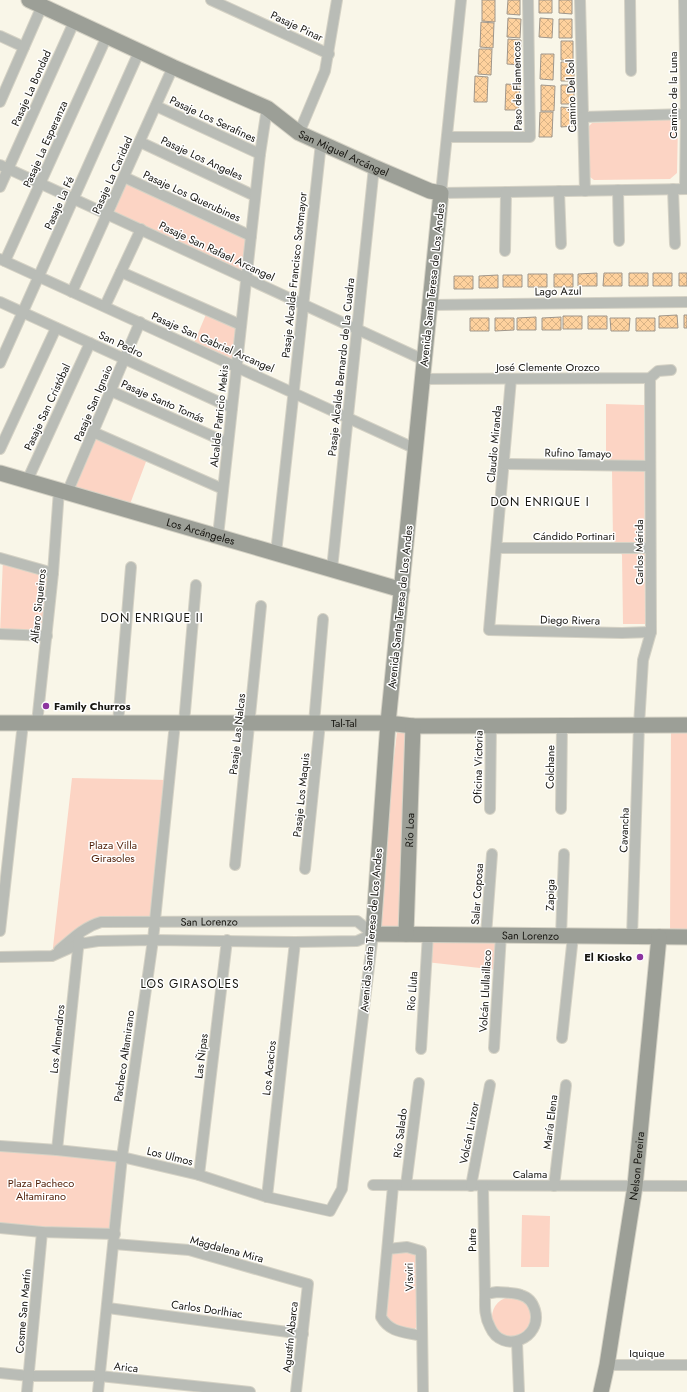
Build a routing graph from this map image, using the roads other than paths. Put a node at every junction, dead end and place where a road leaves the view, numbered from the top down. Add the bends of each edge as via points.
1 (211, 0) edge
2 (337, 0) edge
3 (461, 0) edge
4 (528, 0) edge
5 (580, 0) edge
6 (630, 0) edge
7 (684, 0) edge
8 (36, 3) edge
9 (74, 22) junction
10 (0, 36) edge
11 (106, 36) junction
12 (24, 47) junction
13 (139, 52) junction
14 (329, 54) junction
15 (172, 67) junction
16 (631, 70) dead end
17 (4, 80) edge
18 (0, 102) edge
19 (156, 106) junction
20 (267, 108) junction
21 (686, 114) edge
22 (583, 117) junction
23 (299, 133) junction
24 (447, 137) junction
25 (140, 142) junction
26 (321, 142) junction
27 (260, 154) junction
28 (4, 166) edge
29 (374, 167) junction
30 (124, 177) junction
31 (41, 183) junction
32 (0, 187) edge
33 (673, 189) junction
34 (686, 189) edge
35 (618, 190) junction
36 (559, 191) junction
37 (585, 191) junction
38 (506, 192) junction
39 (441, 193) junction
40 (255, 196) junction
41 (74, 199) junction
42 (107, 214) junction
43 (141, 229) junction
44 (251, 236) junction
45 (619, 241) dead end
46 (561, 244) dead end
47 (675, 244) dead end
48 (505, 251) dead end
49 (3, 260) edge
50 (121, 272) junction
51 (39, 276) junction
52 (247, 278) junction
53 (72, 292) junction
54 (0, 302) edge
55 (687, 302) edge
56 (303, 304) junction
57 (430, 305) junction
58 (105, 306) junction
59 (22, 312) junction
60 (140, 322) junction
61 (241, 325) junction
62 (56, 328) junction
63 (358, 329) junction
64 (90, 343) junction
65 (124, 359) junction
66 (424, 360) junction
67 (0, 363) edge
68 (236, 366) junction
69 (671, 370) dead end
70 (650, 378) junction
71 (423, 379) junction
72 (512, 379) junction
73 (110, 391) junction
74 (294, 392) junction
75 (232, 408) junction
76 (348, 417) junction
77 (93, 432) junction
78 (228, 443) junction
79 (0, 449) edge
80 (416, 449) junction
81 (505, 464) junction
82 (650, 466) junction
83 (0, 473) edge
84 (26, 481) junction
85 (223, 489) junction
86 (63, 492) junction
87 (218, 536) junction
88 (497, 548) junction
89 (650, 548) junction
90 (276, 553) junction
91 (0, 558) edge
92 (131, 567) dead end
93 (332, 569) junction
94 (54, 573) junction
95 (196, 586) dead end
96 (402, 590) junction
97 (261, 606) dead end
98 (323, 619) dead end
99 (489, 630) joint
100 (651, 632) junction
101 (0, 634) edge
102 (47, 636) junction
103 (0, 723) edge
104 (30, 723) junction
105 (118, 723) junction
106 (180, 723) junction
107 (250, 723) junction
108 (317, 723) junction
109 (388, 723) junction
110 (491, 725) junction
111 (562, 725) junction
112 (639, 725) junction
113 (687, 725) edge
114 (414, 726) junction
115 (490, 809) dead end
116 (561, 809) dead end
117 (492, 854) dead end
118 (564, 854) dead end
119 (235, 865) dead end
120 (305, 869) dead end
121 (154, 922) junction
122 (0, 931) edge
123 (80, 931) junction
124 (373, 934) junction
125 (406, 934) junction
126 (428, 934) junction
127 (494, 935) junction
128 (567, 936) junction
129 (632, 937) junction
130 (659, 937) junction
131 (687, 937) edge
132 (153, 940) junction
133 (227, 940) junction
134 (295, 942) junction
135 (79, 944) junction
136 (52, 956) junction
137 (0, 957) edge
138 (562, 1038) dead end
139 (494, 1048) dead end
140 (421, 1050) dead end
141 (419, 1083) dead end
142 (490, 1085) dead end
143 (566, 1085) dead end
144 (0, 1146) edge
145 (57, 1150) junction
146 (122, 1157) junction
147 (199, 1175) junction
148 (374, 1185) dead end
149 (393, 1186) junction
150 (406, 1186) junction
151 (471, 1186) junction
152 (483, 1186) junction
153 (554, 1186) junction
154 (635, 1186) junction
155 (687, 1186) edge
156 (267, 1197) junction
157 (330, 1211) joint
158 (0, 1228) edge
159 (42, 1232) junction
160 (114, 1239) junction
161 (388, 1249) junction
162 (308, 1284) joint
163 (485, 1294) junction
164 (108, 1308) junction
165 (303, 1334) junction
166 (421, 1336) junction
167 (517, 1342) junction
168 (607, 1365) junction
169 (687, 1365) edge
170 (0, 1373) edge
171 (29, 1376) junction
172 (100, 1376) junction
173 (27, 1392) edge
174 (98, 1392) edge
175 (250, 1392) edge
176 (296, 1392) edge
177 (423, 1392) edge
178 (519, 1392) edge
179 (601, 1392) edge

1 - 14 street, Pasaje Pinar
2 - 14 street
3 - 24 street, Avenida Santa Teresa de Los Andes
4 - 24 street, Paso de Flamencos via 530,137
5 - 22 street, Camino Del Sol
6 - 16 street
7 - 21 street, Camino de la Luna
8 - 9 street, San Miguel Arcángel
8 - 12 street
9 - 11 street, San Miguel Arcángel
9 - 28 street, Pasaje La Bondad
10 - 12 street
11 - 13 street, San Miguel Arcángel
11 - 31 street, Pasaje La Esperanza
12 - 17 street
13 - 15 street, San Miguel Arcángel
13 - 41 street, Pasaje La Fé
14 - 23 street via 323,78
15 - 19 street, Pasaje La Caridad
15 - 20 street, San Miguel Arcángel
17 - 18 street
19 - 25 street, Pasaje La Caridad
19 - 27 street, Pasaje Los Serafines
20 - 23 street, San Miguel Arcángel
20 - 27 street, Alcalde Patricio Mekis
21 - 22 street
21 - 34 street, Camino de la Luna
22 - 37 street, Camino Del Sol
23 - 26 street, San Miguel Arcángel
24 - 39 street, Avenida Santa Teresa de Los Andes
25 - 30 street, Pasaje La Caridad
25 - 40 street, Pasaje Los Angeles
26 - 29 street, San Miguel Arcángel
26 - 56 street, Pasaje Alcalde Francisco Sotomayor
27 - 40 street, Alcalde Patricio Mekis
28 - 31 street, Pasaje San Rafael Arcangel
28 - 32 street, Pasaje La Bondad
29 - 39 street, San Miguel Arcángel via 430,191
29 - 63 street, Pasaje Alcalde Bernardo de La Cuadra
30 - 42 street, Pasaje La Caridad
30 - 44 street, Pasaje Los Querubines
31 - 41 street, Pasaje San Rafael Arcangel
31 - 49 street, Pasaje La Esperanza
33 - 34 street, San Miguel Arcángel
33 - 35 street, San Miguel Arcángel
33 - 47 street
35 - 37 street, San Miguel Arcángel
35 - 45 street
36 - 37 street, San Miguel Arcángel
36 - 38 street, San Miguel Arcángel
36 - 46 street
38 - 39 street, San Miguel Arcángel
38 - 48 street
39 - 57 street, Avenida Santa Teresa de Los Andes
40 - 44 street, Alcalde Patricio Mekis
41 - 42 street, Pasaje San Rafael Arcangel
41 - 51 street, Pasaje La Fé
42 - 43 street, Pasaje San Rafael Arcangel
42 - 53 street, Pasaje La Caridad
43 - 50 street
43 - 52 street, Pasaje San Rafael Arcangel
44 - 52 street, Alcalde Patricio Mekis
49 - 51 street, Pasaje San Gabriel Arcangel
50 - 58 street
50 - 61 street
51 - 53 street, Pasaje San Gabriel Arcangel
51 - 59 street, Pasaje La Fé
52 - 56 street, Pasaje San Rafael Arcangel
52 - 61 street, Alcalde Patricio Mekis
53 - 58 street, Pasaje San Gabriel Arcangel
54 - 59 street, San Pedro
55 - 57 street, Lago Azul
56 - 63 street, Pasaje San Rafael Arcangel
56 - 74 street, Pasaje Alcalde Francisco Sotomayor
57 - 66 street, Avenida Santa Teresa de Los Andes
58 - 60 street, Pasaje San Gabriel Arcangel
59 - 62 street, San Pedro
59 - 67 street, Pasaje La Fé
60 - 65 street, Pasaje San Ignaio
60 - 68 street, Pasaje San Gabriel Arcangel
61 - 68 street, Alcalde Patricio Mekis
62 - 64 street, San Pedro
62 - 79 street
63 - 66 street, Pasaje San Rafael Arcangel
63 - 76 street, Pasaje Alcalde Bernardo de La Cuadra
64 - 65 street, San Pedro
64 - 84 street, Pasaje San Cristóbal
65 - 73 street, Pasaje San Ignaio
65 - 75 street, San Pedro
66 - 71 street, Avenida Santa Teresa de Los Andes
68 - 74 street, Pasaje San Gabriel Arcangel
68 - 75 street, Alcalde Patricio Mekis
69 - 70 street, José Clemente Orozco via 658,371
70 - 72 street, José Clemente Orozco
70 - 82 street, Carlos Mérida
71 - 72 street, José Clemente Orozco
71 - 80 street, Avenida Santa Teresa de Los Andes
72 - 81 street, Claudio Miranda
73 - 77 street, Pasaje San Ignaio
73 - 78 street, Pasaje Santo Tomás
74 - 76 street, Pasaje San Gabriel Arcangel
74 - 90 street, Pasaje Alcalde Francisco Sotomayor
75 - 78 street, Alcalde Patricio Mekis
76 - 80 street, Pasaje San Gabriel Arcangel
76 - 93 street, Pasaje Alcalde Bernardo de La Cuadra
77 - 85 street
77 - 86 street, Pasaje San Ignaio
78 - 85 street, Alcalde Patricio Mekis
80 - 96 street, Avenida Santa Teresa de Los Andes
81 - 82 street, Rufino Tamayo
81 - 88 street, Claudio Miranda
82 - 89 street, Carlos Mérida
83 - 84 street, Los Arcángeles
84 - 86 street, Los Arcángeles
85 - 87 street, Alcalde Patricio Mekis
86 - 87 street, Los Arcángeles
86 - 94 street, Alfaro Siqueiros
87 - 90 street, Los Arcángeles
88 - 89 street, Cándido Portinari
88 - 99 street, Claudio Miranda
89 - 100 street, Carlos Mérida
90 - 93 street, Los Arcángeles
91 - 94 street
92 - 105 street
93 - 96 street, Los Arcángeles
94 - 102 street, Alfaro Siqueiros
95 - 106 street, Pacheco Altamirano
96 - 109 street, Avenida Santa Teresa de Los Andes
97 - 107 street, Pasaje Las Nalcas
98 - 108 street, Pasaje Los Maquis
99 - 100 street, Diego Rivera
100 - 112 street, Carlos Mérida via 643,660
101 - 102 street
102 - 104 street, Alfaro Siqueiros
103 - 104 street, Tal-Tal
104 - 105 street, Tal-Tal
104 - 122 street, Alfaro Siqueiros
105 - 106 street, Tal-Tal
106 - 107 street, Tal-Tal
106 - 121 street, Pacheco Altamirano
107 - 108 street, Tal-Tal
107 - 119 street, Pasaje Las Nalcas
108 - 109 street, Tal-Tal
108 - 120 street, Pasaje Los Maquis
109 - 114 street, Tal-Tal
109 - 124 street, Avenida Santa Teresa de Los Andes
110 - 111 street, Tal-Tal
110 - 114 street, Tal-Tal
110 - 115 street, Oficina Victoria
111 - 112 street, Tal-Tal
111 - 116 street, Colchane
112 - 113 street, Tal-Tal
112 - 129 street, Cavancha
114 - 125 street, Río Loa
117 - 127 street, Salar Coposa
118 - 128 street, Zapiga
121 - 123 street, San Lorenzo via 101,922
121 - 124 street, San Lorenzo via 357,922
121 - 132 street, Pacheco Altamirano
123 - 135 street, Los Almendros
123 - 136 street, San Lorenzo
124 - 125 street, San Lorenzo
124 - 134 street, San Lorenzo via 357,941
124 - 157 street, Avenida Santa Teresa de Los Andes via 342,1189
125 - 126 street, San Lorenzo
126 - 127 street, San Lorenzo
126 - 140 street, Río Lluta
127 - 128 street, San Lorenzo
127 - 139 street, Volcán Llullaillaco
128 - 129 street, San Lorenzo
128 - 138 street, Zapiga
129 - 130 street, San Lorenzo
130 - 131 street, San Lorenzo
130 - 154 street, Nelson Pereira
132 - 133 street, San Lorenzo
132 - 135 street, San Lorenzo
132 - 146 street, Pacheco Altamirano
133 - 134 street, San Lorenzo
133 - 147 street, Las Ñipas
134 - 156 street, Los Acacios
135 - 136 street, San Lorenzo
135 - 145 street, Los Almendros
136 - 137 street, San Lorenzo
141 - 150 street, Río Salado
142 - 151 street, Volcán Linzor
143 - 153 street, María Elena
144 - 145 street, Los Ulmos
145 - 146 street, Los Ulmos
146 - 147 street, Los Ulmos
146 - 160 street, Pacheco Altamirano
147 - 156 street, Los Ulmos
148 - 149 street, Calama
149 - 150 street, Calama
149 - 161 street, Visviri
150 - 151 street, Calama
151 - 152 street, Calama
152 - 153 street, Calama
152 - 163 street, Putre
153 - 154 street, Calama
154 - 155 street, Calama
154 - 168 street, Nelson Pereira
156 - 157 street, Los Ulmos
158 - 159 street, Magdalena Mira
159 - 160 street, Magdalena Mira
159 - 171 street, Cosme San Martín
160 - 162 street, Magdalena Mira via 189,1250
160 - 164 street, Pacheco Altamirano
161 - 166 street, Visviri via 381,1317 384,1323 399,1332
161 - 166 street, Visviri via 407,1247 421,1252
162 - 165 street, Agustín Abarca
163 - 167 street via 485,1314 492,1332 503,1340
163 - 167 street via 521,1294 534,1306 536,1324 532,1332
164 - 165 street, Carlos Dorlhiac
164 - 172 street, Pacheco Altamirano
165 - 176 street, Agustín Abarca
166 - 177 street, Visviri
167 - 178 street
168 - 169 street, Iquique
168 - 179 street, Nelson Pereira
170 - 171 street, Arica
171 - 172 street, Arica
171 - 173 street, Cosme San Martín
172 - 174 street, Pacheco Altamirano
172 - 175 street, Arica

